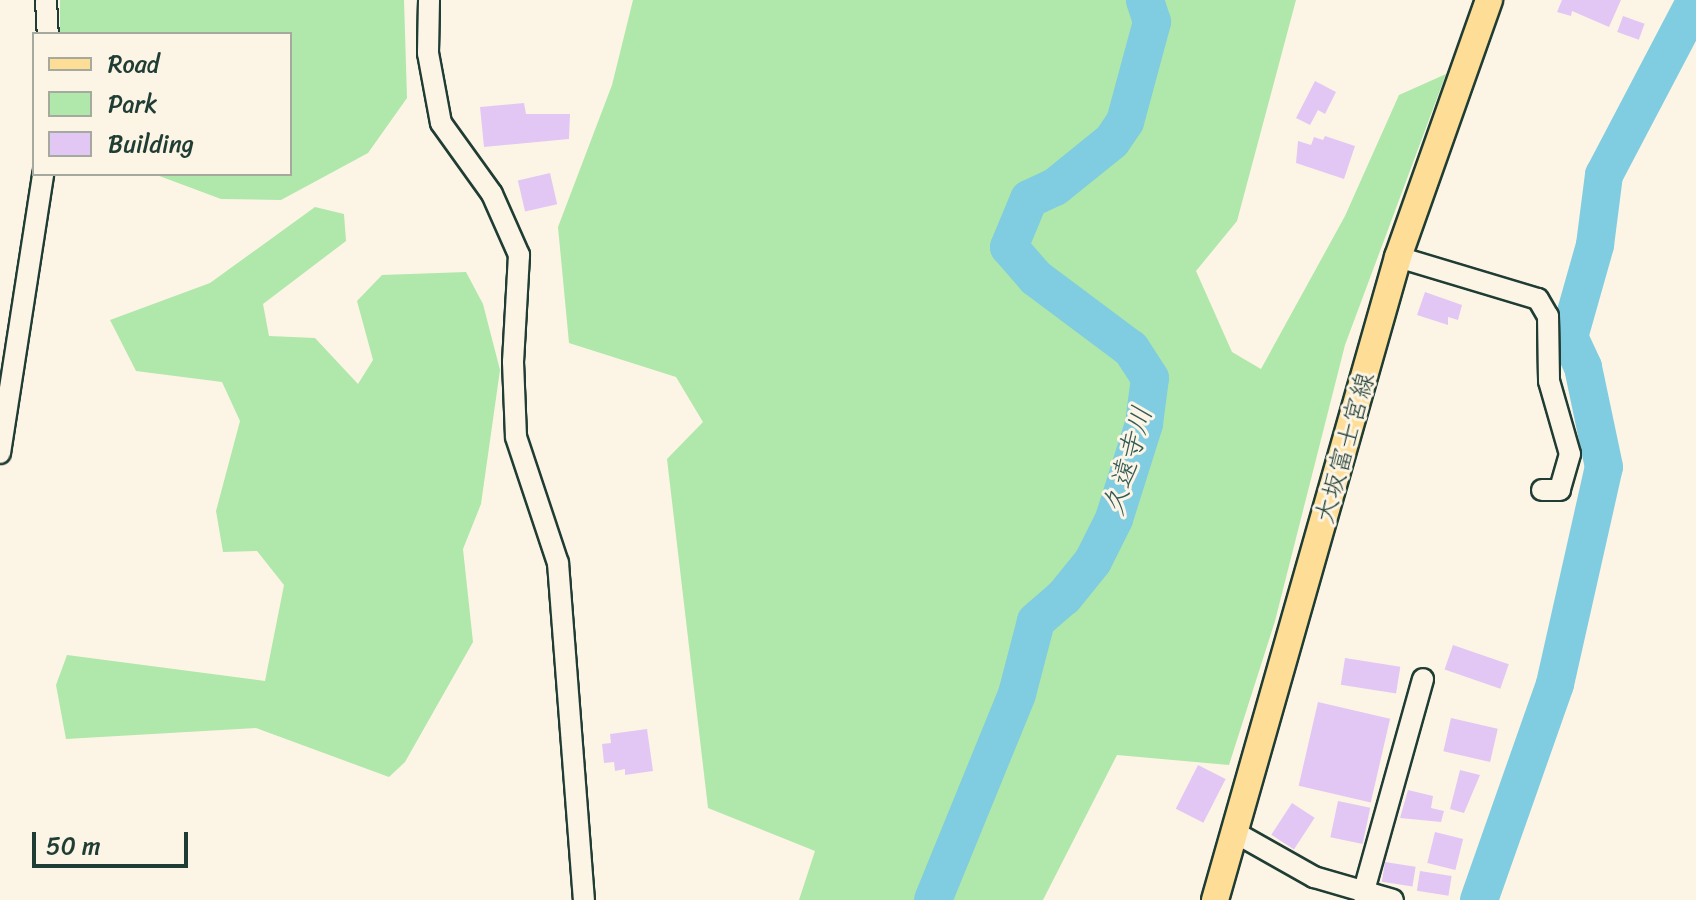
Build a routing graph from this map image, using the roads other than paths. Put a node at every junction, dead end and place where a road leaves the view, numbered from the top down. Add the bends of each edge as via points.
1 (46, 0) edge
2 (429, 0) edge
3 (1489, 0) edge
4 (48, 32) edge
5 (43, 176) edge
6 (1398, 257) junction
7 (5, 399) edge
8 (0, 453) edge
9 (1542, 490) dead end
10 (1423, 679) dead end
11 (1236, 833) junction
12 (1363, 894) junction
13 (584, 900) edge
14 (1215, 900) edge
15 (1393, 900) edge

1 - 4 street
2 - 13 street via 428,53 441,123 492,194 519,255 513,362 516,437 558,563
3 - 6 main road, 大坂富士宮線
5 - 7 street
6 - 9 street via 1538,299 1548,316 1549,381 1570,454 1560,490
6 - 11 main road, 大坂富士宮線
7 - 8 street
10 - 12 street
11 - 12 street via 1314,877
11 - 14 main road, 大坂富士宮線
12 - 15 street

